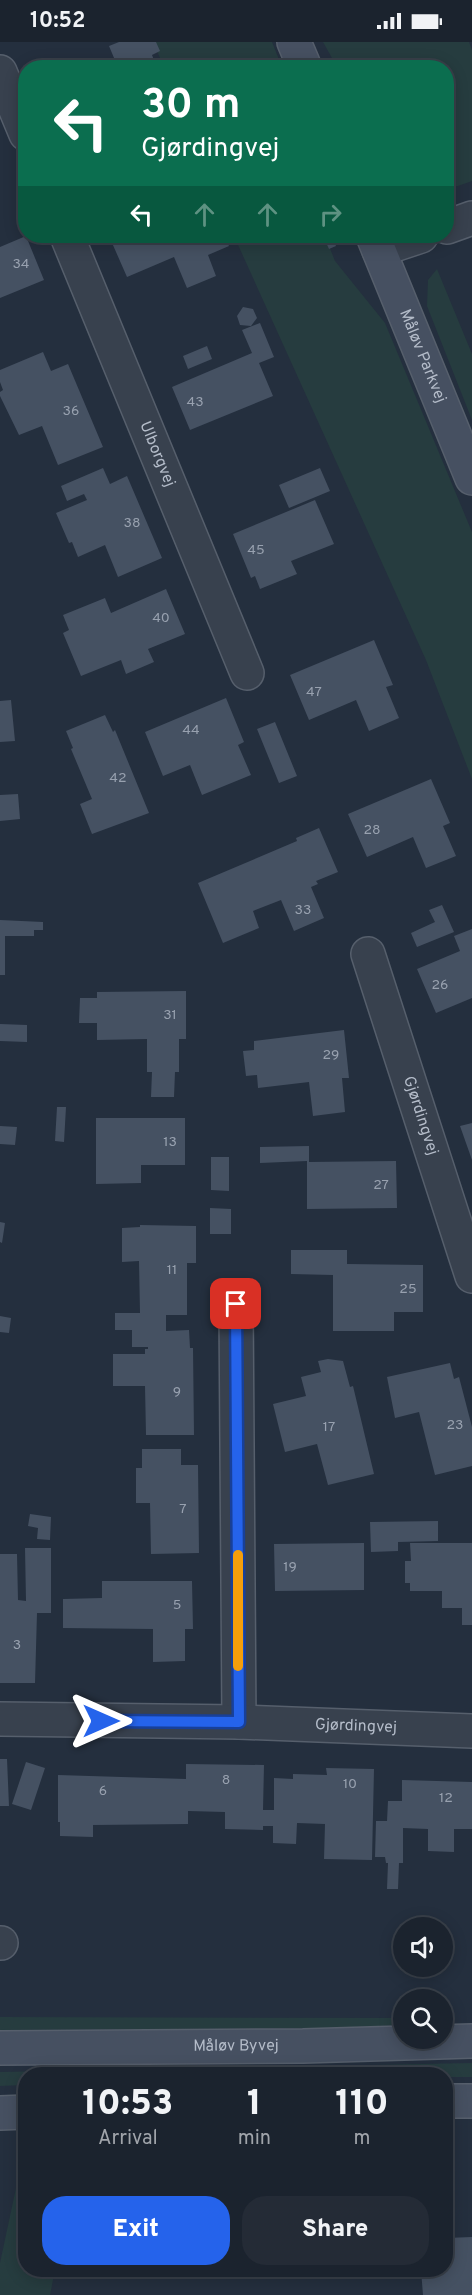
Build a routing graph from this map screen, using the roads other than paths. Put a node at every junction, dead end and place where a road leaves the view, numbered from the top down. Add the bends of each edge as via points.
1 (294, 42) edge
2 (301, 60) edge
3 (0, 72) edge
4 (18, 115) edge
5 (472, 218) edge
6 (454, 224) edge
7 (70, 243) edge
8 (376, 243) edge
9 (472, 478) edge
10 (247, 673) dead end
11 (368, 954) dead end
12 (472, 1276) edge
13 (236, 1304) dead end
14 (0, 1719) edge
15 (239, 1722) junction
16 (472, 1731) edge
17 (472, 2041) edge
18 (0, 2048) edge
19 (453, 2101) edge
20 (472, 2101) edge
21 (18, 2112) edge
22 (0, 2113) edge

1 - 2 main road
3 - 4 street
5 - 6 street
7 - 10 street, Ulborgvej
8 - 9 main road, Måløv Parkvej
11 - 12 street, Gjørdingvej
13 - 15 street
14 - 15 street, Gjørdingvej
15 - 16 street, Gjørdingvej
17 - 18 main road, Måløv Byvej
19 - 20 main road
21 - 22 main road

